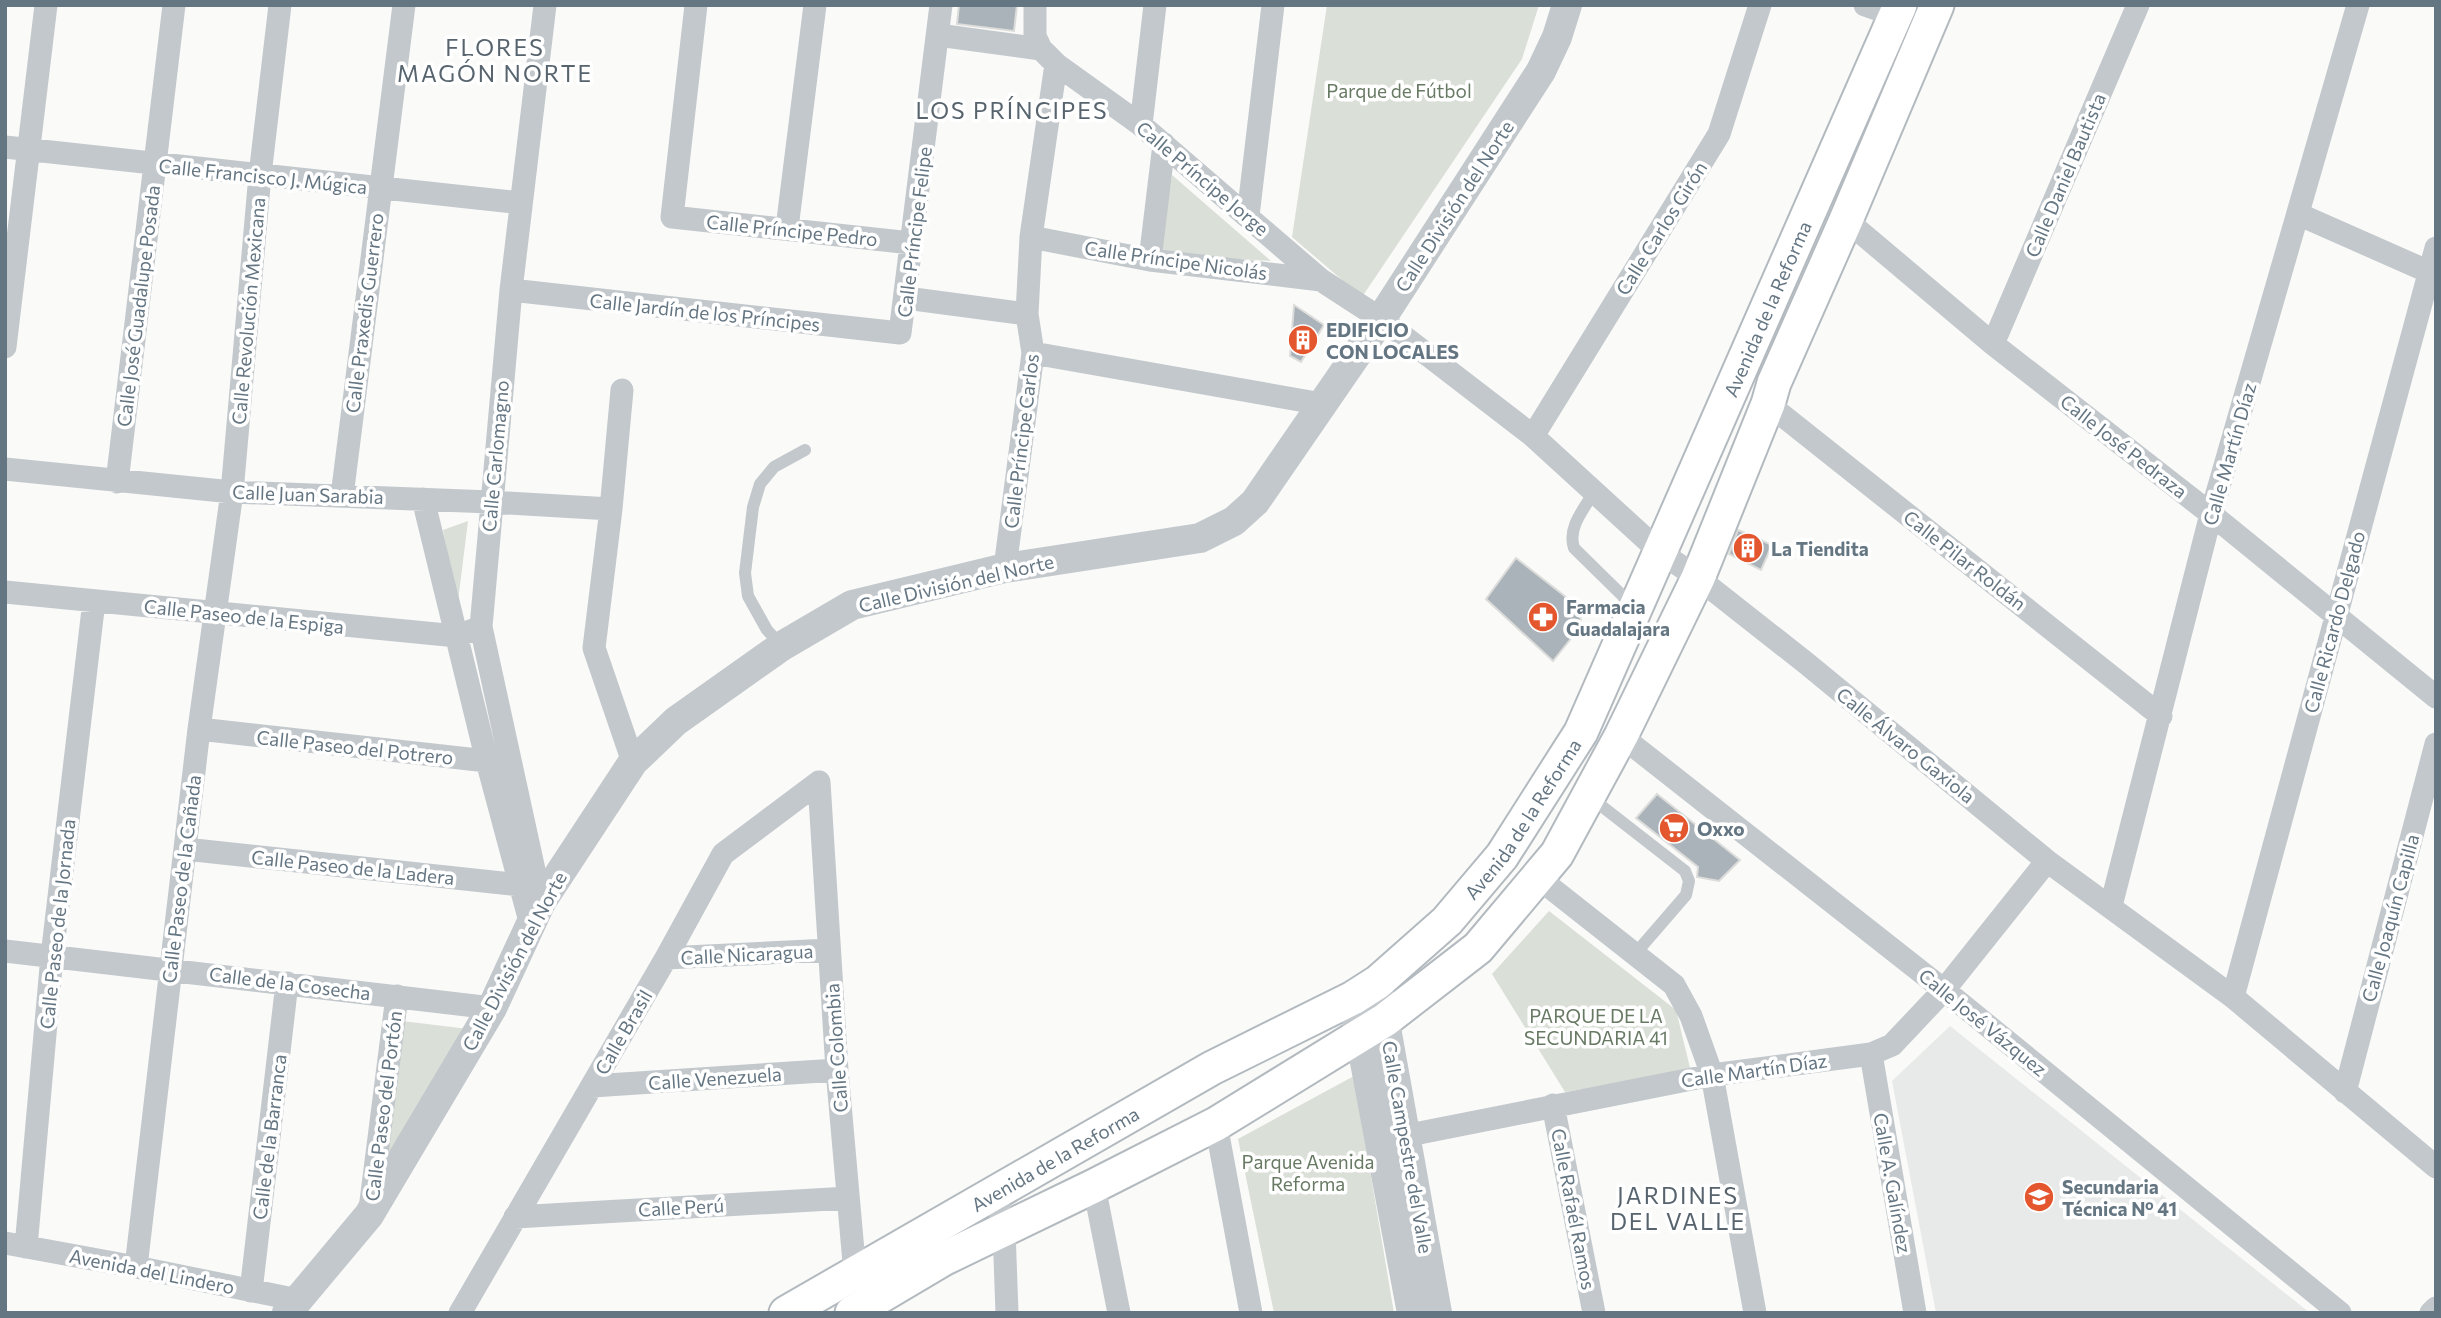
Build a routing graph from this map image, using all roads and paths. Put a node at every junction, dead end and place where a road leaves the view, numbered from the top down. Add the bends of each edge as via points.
1 (46, 5) edge
2 (174, 5) edge
3 (280, 5) edge
4 (404, 5) edge
5 (545, 5) edge
6 (696, 5) edge
7 (815, 5) edge
8 (941, 5) edge
9 (1035, 5) edge
10 (1155, 5) edge
11 (1273, 5) edge
12 (1567, 5) edge
13 (1760, 5) edge
14 (1937, 5) edge
15 (2138, 5) edge
16 (2358, 5) edge
17 (1887, 9) edge
18 (938, 35) junction
19 (1048, 57) junction
20 (1141, 125) junction
21 (1164, 144) junction
22 (17, 148) edge
23 (155, 164) junction
24 (260, 174) junction
25 (380, 189) junction
26 (521, 203) junction
27 (2298, 214) junction
28 (1248, 216) junction
29 (1846, 220) junction
30 (787, 228) junction
31 (1031, 237) junction
32 (911, 243) junction
33 (2436, 248) edge
34 (1150, 260) junction
35 (2432, 274) edge
36 (1321, 280) junction
37 (511, 290) junction
38 (906, 298) junction
39 (1027, 314) junction
40 (1381, 319) junction
41 (900, 333) joint
42 (1993, 344) junction
43 (5, 347) edge
44 (1034, 353) junction
45 (622, 390) dead end
46 (1322, 404) junction
47 (1768, 404) junction
48 (1533, 436) junction
49 (805, 450) dead end
50 (5, 469) edge
51 (117, 482) junction
52 (232, 492) junction
53 (1594, 492) junction
54 (342, 496) junction
55 (423, 499) junction
56 (491, 502) junction
57 (611, 509) junction
58 (2211, 514) junction
59 (1660, 552) junction
60 (1005, 568) junction
61 (1698, 578) junction
62 (5, 592) edge
63 (94, 601) junction
64 (1634, 608) junction
65 (215, 613) junction
66 (2335, 615) junction
67 (481, 627) junction
68 (457, 636) junction
69 (782, 646) junction
70 (2436, 696) edge
71 (2161, 716) junction
72 (199, 729) junction
73 (1621, 736) junction
74 (2436, 744) edge
75 (508, 750) junction
76 (487, 761) junction
77 (634, 762) junction
78 (819, 782) joint
79 (1588, 795) junction
80 (185, 849) junction
81 (2047, 860) junction
82 (1537, 877) junction
83 (531, 904) junction
84 (2111, 906) junction
85 (829, 950) junction
86 (5, 951) edge
87 (1635, 954) junction
88 (52, 956) junction
89 (666, 958) junction
90 (171, 969) junction
91 (286, 983) junction
92 (1944, 989) junction
93 (1366, 990) junction
94 (397, 996) junction
95 (2232, 998) junction
96 (492, 1008) junction
97 (1373, 1028) junction
98 (1871, 1054) junction
99 (837, 1070) junction
100 (1712, 1075) junction
101 (592, 1086) junction
102 (2345, 1092) junction
103 (1553, 1105) junction
104 (1216, 1124) junction
105 (1393, 1138) junction
106 (2436, 1167) edge
107 (1094, 1186) junction
108 (996, 1193) junction
109 (848, 1198) junction
110 (369, 1215) junction
111 (515, 1217) junction
112 (1004, 1230) junction
113 (16, 1245) edge
114 (136, 1267) junction
115 (856, 1272) junction
116 (251, 1291) junction
117 (292, 1306) edge
118 (2436, 1308) edge
119 (856, 1312) edge
120 (460, 1313) edge
121 (786, 1313) edge
122 (1007, 1313) edge
123 (1119, 1313) edge
124 (1251, 1313) edge
125 (1412, 1313) edge
126 (1437, 1313) edge
127 (1594, 1313) edge
128 (1755, 1313) edge
129 (1915, 1313) edge
130 (2340, 1313) edge
131 (2431, 1313) edge

1 - 22 street
2 - 23 street, Calle José Guadalupe Posada
3 - 24 street, Calle Revolución Mexicana
4 - 25 street, Calle Praxedis Guerrero
5 - 26 street, Calle Carlomagno
6 - 30 street, Calle Príncipe Pedro via 673,217
7 - 30 street
8 - 18 street, Calle Príncipe Felipe
9 - 19 street, Calle Príncipe Carlos via 1035,36
10 - 20 street
11 - 28 street
12 - 40 street, Calle División del Norte via 1541,71
13 - 48 street, Calle Carlos Girón via 1719,134
14 - 29 main road, Avenida de la Reforma
15 - 42 street, Calle Daniel Bautista
16 - 27 street, Calle Martín Díaz
17 - 59 main road, Avenida de la Reforma
18 - 19 street, Calle Príncipe Jorge
18 - 32 street, Calle Príncipe Felipe
19 - 20 street, Calle Príncipe Jorge
19 - 31 street, Calle Príncipe Carlos
20 - 21 street, Calle Príncipe Jorge
21 - 28 street, Calle Príncipe Jorge
21 - 34 street
22 - 23 street, Calle Francisco J. Múgica
22 - 43 street
23 - 24 street, Calle Francisco J. Múgica
23 - 51 street, Calle José Guadalupe Posada
24 - 25 street, Calle Francisco J. Múgica
24 - 52 street, Calle Revolución Mexicana
25 - 26 street, Calle Francisco J. Múgica
25 - 54 street, Calle Praxedis Guerrero
26 - 37 street, Calle Carlomagno
27 - 35 street
27 - 58 street, Calle Martín Díaz
28 - 36 street, Calle Príncipe Jorge
29 - 42 street, Calle José Pedraza
29 - 47 main road, Avenida de la Reforma
30 - 32 street, Calle Príncipe Pedro
31 - 34 street, Calle Príncipe Nicolás
31 - 39 street, Calle Príncipe Carlos
32 - 38 street, Calle Príncipe Felipe
33 - 35 street, Calle Ricardo Delgado
34 - 36 street, Calle Príncipe Nicolás
35 - 66 street, Calle Ricardo Delgado
36 - 40 street, Calle Príncipe Jorge
37 - 41 street, Calle Jardín de los Príncipes
37 - 56 street, Calle Carlomagno
38 - 39 street
38 - 41 street, Calle Príncipe Felipe
39 - 44 street, Calle Príncipe Carlos
40 - 46 street, Calle División del Norte
40 - 48 street, Calle Álvaro Gaxiola
42 - 58 street, Calle José Pedraza
44 - 46 street
44 - 60 street, Calle Príncipe Carlos
45 - 57 street
46 - 60 street, Calle División del Norte via 1255,502 1234,521 1200,538
47 - 61 main road, Avenida de la Reforma
47 - 71 street, Calle Pilar Roldán
48 - 53 street, Calle Álvaro Gaxiola
49 - 69 lane via 774,467 760,484 745,573 748,596
50 - 51 street, Calle Juan Sarabia
51 - 52 street, Calle Juan Sarabia
52 - 54 street, Calle Juan Sarabia
52 - 65 street, Calle Paseo de la Cañada
53 - 59 street, Calle Álvaro Gaxiola
53 - 64 lane via 1574,527 1574,548
54 - 55 street, Calle Juan Sarabia
55 - 56 street, Calle Juan Sarabia
55 - 68 street
56 - 57 street, Calle Juan Sarabia
56 - 67 street, Calle Carlomagno
57 - 77 street via 594,648
58 - 66 street, Calle José Pedraza
58 - 71 street, Calle Martín Díaz
59 - 61 street, Calle Álvaro Gaxiola
59 - 64 main road, Avenida de la Reforma
60 - 69 street, Calle División del Norte via 852,605
61 - 73 main road, Avenida de la Reforma
61 - 81 street, Calle Álvaro Gaxiola
62 - 63 street, Calle Paseo de la Espiga
63 - 65 street, Calle Paseo de la Espiga
63 - 88 street, Calle Paseo de la Jornada
64 - 93 main road, Avenida de la Reforma via 1581,732 1502,856 1447,921
65 - 68 street, Calle Paseo de la Espiga
65 - 72 street, Calle Paseo de la Cañada
66 - 70 street, Calle José Pedraza
66 - 95 street, Calle Ricardo Delgado
67 - 68 street, Calle Paseo de la Espiga
67 - 75 street, Calle Carlomagno
68 - 76 street
69 - 77 street, Calle División del Norte via 676,721
71 - 84 street, Calle Martín Díaz
72 - 76 street, Calle Paseo del Potrero
72 - 80 street, Calle Paseo de la Cañada
73 - 79 main road, Avenida de la Reforma
73 - 92 street, Calle José Vázquez
74 - 102 street, Calle Joaquín Capilla
75 - 76 street
75 - 83 street, Calle Carlomagno
76 - 83 street
77 - 83 street, Calle División del Norte
78 - 85 street, Calle Colombia
78 - 89 street, Calle Brasil via 723,854
79 - 82 main road, Avenida de la Reforma via 1557,854
79 - 87 lane via 1685,871 1689,881 1686,895
80 - 83 street, Calle Paseo de la Ladera
80 - 90 street, Calle Paseo de la Cañada
81 - 84 street, Calle Álvaro Gaxiola
81 - 92 street, Calle Martín Díaz
82 - 87 street
82 - 97 main road, Avenida de la Reforma via 1478,948
83 - 96 street, Calle División del Norte
84 - 95 street, Calle Álvaro Gaxiola
85 - 89 street, Calle Nicaragua
85 - 99 street, Calle Colombia
86 - 88 street, Calle de la Cosecha
87 - 100 street via 1674,985 1691,1016
88 - 90 street, Calle de la Cosecha
88 - 113 street, Calle Paseo de la Jornada
89 - 101 street, Calle Brasil
90 - 91 street, Calle de la Cosecha
90 - 114 street, Calle Paseo de la Cañada
91 - 94 street, Calle de la Cosecha
91 - 116 street, Calle de la Barranca
92 - 98 street, Calle Martín Díaz via 1892,1045
92 - 130 street, Calle José Vázquez
93 - 97 street, Calle Campestre del Valle
93 - 108 main road, Avenida de la Reforma via 1212,1068
94 - 96 street, Calle de la Cosecha
94 - 110 street, Calle Paseo del Portón
95 - 102 street, Calle Álvaro Gaxiola
96 - 110 street, Calle División del Norte
97 - 104 main road, Avenida de la Reforma
97 - 105 street, Calle Campestre del Valle
98 - 100 street, Calle Martín Díaz
98 - 129 street, Calle A. Galíndez
99 - 101 street, Calle Venezuela
99 - 109 street, Calle Colombia
100 - 103 street, Calle Martín Díaz
100 - 128 street
101 - 111 street, Calle Brasil
102 - 106 street, Calle Álvaro Gaxiola
103 - 105 street, Calle Martín Díaz
103 - 127 street, Calle Rafaél Ramos
104 - 107 main road, Avenida de la Reforma
104 - 124 street
105 - 125 street, Calle Campestre del Valle
105 - 126 street, Calle Campestre del Valle
107 - 112 main road, Avenida de la Reforma
107 - 123 street
108 - 112 street
108 - 115 main road, Avenida de la Reforma
109 - 111 street, Calle Perú
109 - 115 street, Calle Colombia
110 - 117 street, Calle División del Norte
111 - 120 street, Calle Brasil
112 - 119 main road, Avenida de la Reforma via 943,1259
112 - 122 street
113 - 114 street, Avenida del Lindero
114 - 116 street, Avenida del Lindero
115 - 119 street, Calle Colombia
115 - 121 main road, Avenida de la Reforma
116 - 117 street, Avenida del Lindero
118 - 131 street

